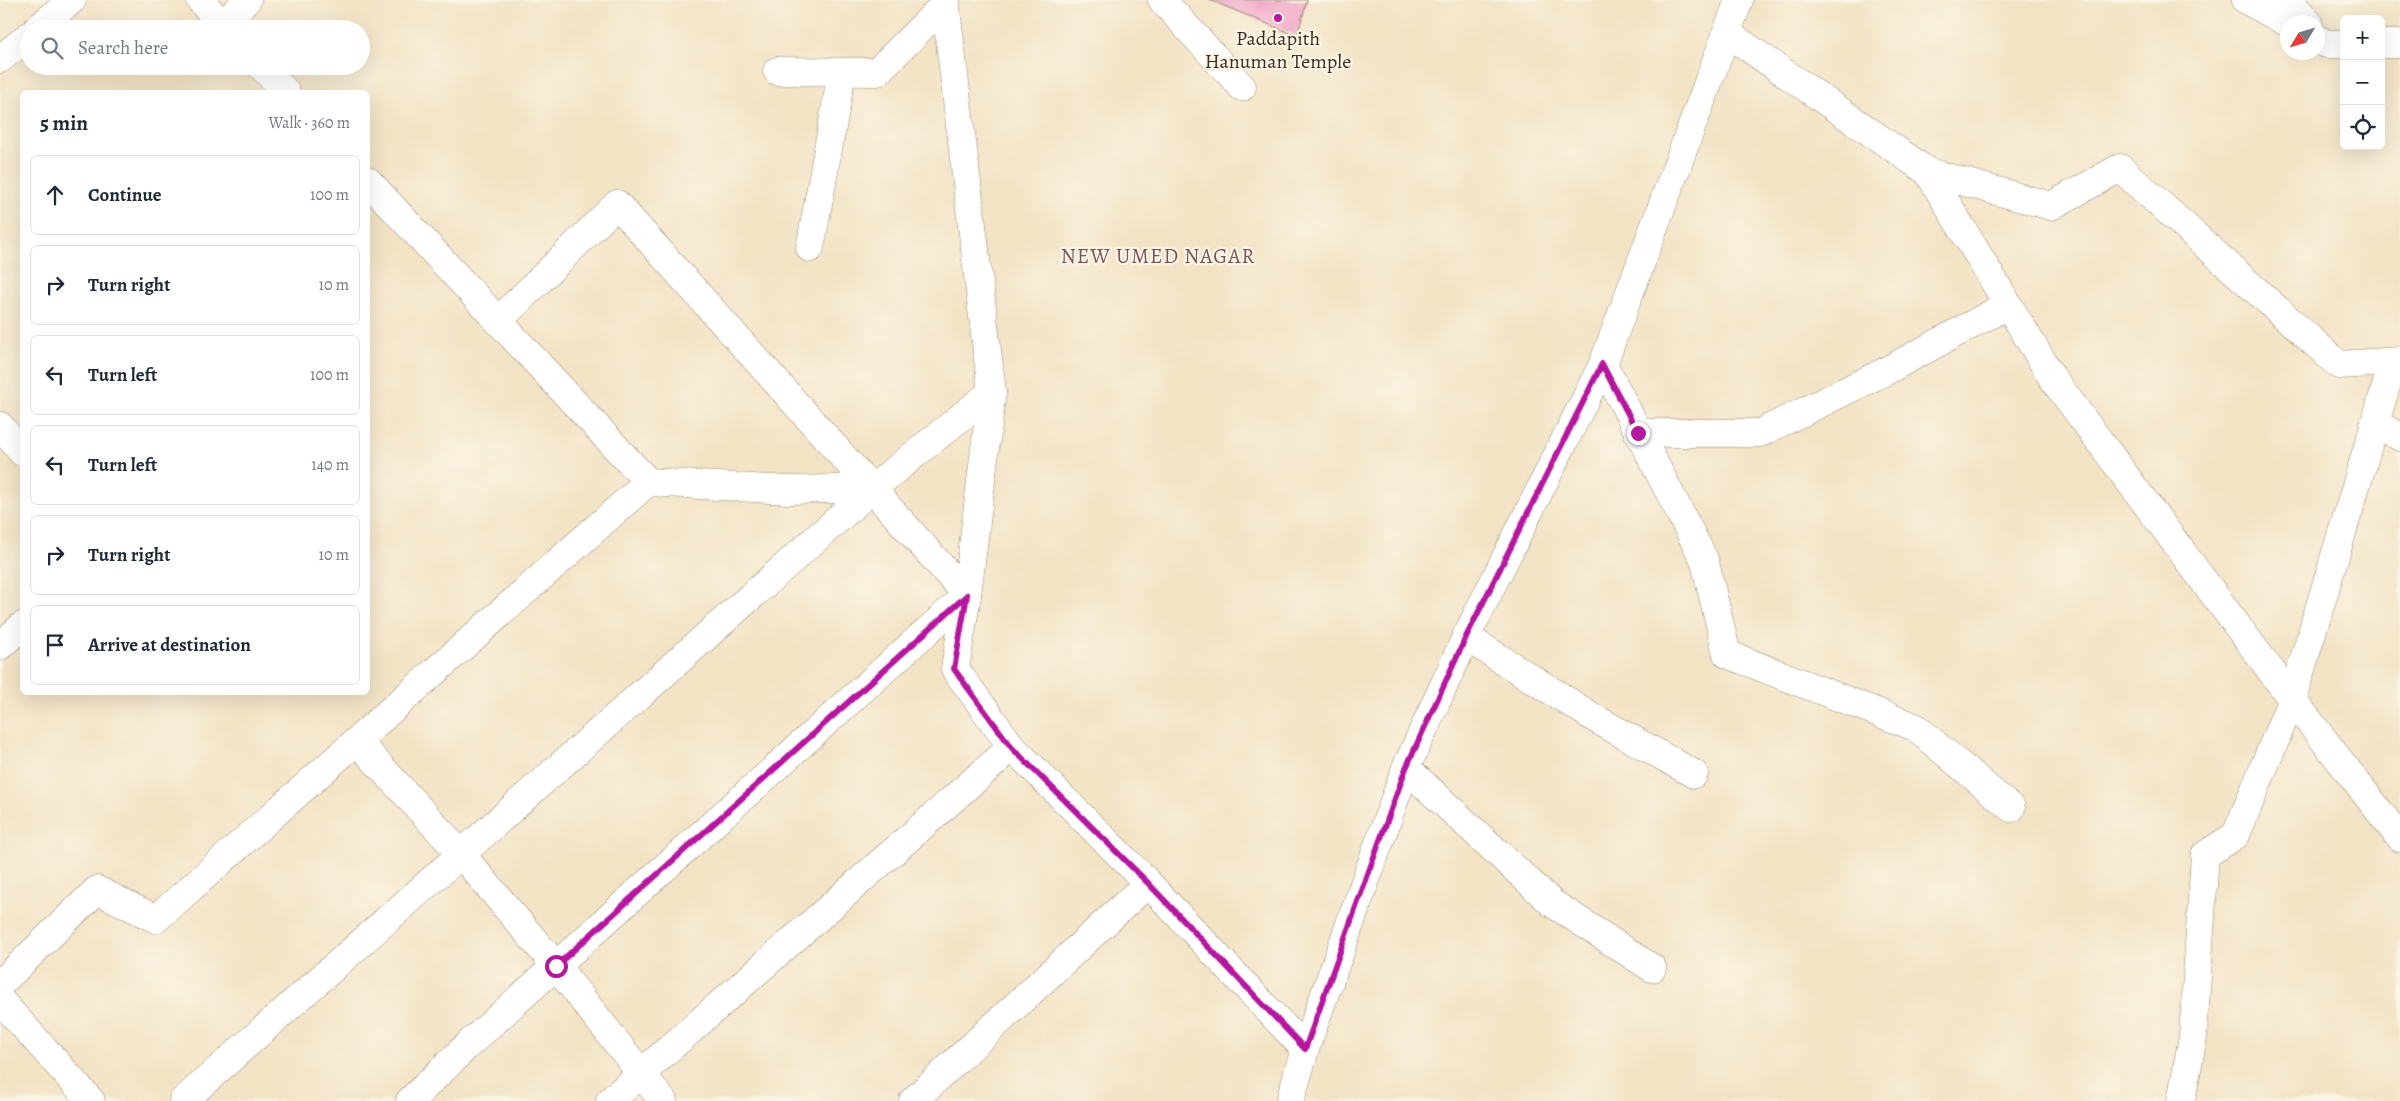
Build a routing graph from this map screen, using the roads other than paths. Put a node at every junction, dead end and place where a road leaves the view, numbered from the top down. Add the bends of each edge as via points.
1 (72, 0) edge
2 (200, 0) edge
3 (248, 0) edge
4 (1162, 0) edge
5 (1740, 0) edge
6 (2246, 0) edge
7 (2289, 0) edge
8 (945, 2) edge
9 (2302, 15) edge
10 (2280, 19) edge
11 (49, 20) edge
12 (219, 20) edge
13 (231, 20) edge
14 (1727, 33) junction
15 (20, 43) edge
16 (2385, 44) edge
17 (2400, 44) edge
18 (0, 59) edge
19 (777, 71) dead end
20 (842, 72) junction
21 (270, 75) edge
22 (1242, 87) dead end
23 (284, 90) edge
24 (1928, 172) junction
25 (370, 183) edge
26 (810, 248) dead end
27 (2008, 305) junction
28 (498, 321) junction
29 (2396, 362) edge
30 (1602, 364) junction
31 (992, 392) junction
32 (2374, 423) junction
33 (0, 426) edge
34 (1638, 433) junction
35 (2400, 437) edge
36 (20, 450) edge
37 (648, 482) junction
38 (873, 488) junction
39 (967, 595) junction
40 (20, 628) edge
41 (1466, 637) junction
42 (0, 646) edge
43 (2292, 699) junction
44 (357, 741) junction
45 (1012, 748) junction
46 (1406, 768) junction
47 (1694, 774) dead end
48 (2011, 808) dead end
49 (2400, 838) edge
50 (461, 854) junction
51 (1148, 883) junction
52 (556, 966) junction
53 (1652, 968) dead end
54 (0, 984) edge
55 (0, 1000) edge
56 (1305, 1049) junction
57 (639, 1074) junction
58 (91, 1101) edge
59 (183, 1101) edge
60 (410, 1101) edge
61 (610, 1101) edge
62 (663, 1101) edge
63 (913, 1101) edge
64 (1290, 1101) edge
65 (2181, 1101) edge

1 - 11 street
2 - 12 street
3 - 13 street
4 - 22 street
5 - 14 street
6 - 10 street
7 - 9 street
8 - 20 street via 877,72
8 - 31 street
14 - 24 street
14 - 30 street
15 - 18 street
16 - 17 street
19 - 20 street
20 - 26 street
21 - 23 street
24 - 27 street
24 - 29 street via 2051,206 2120,168 2339,365
25 - 28 street
27 - 34 street via 1884,372 1760,433
27 - 43 street via 2053,379
28 - 37 street
28 - 38 street via 617,204
29 - 32 street
30 - 34 street
30 - 41 street
31 - 38 street
31 - 39 street
32 - 35 street
32 - 43 street
33 - 36 street
34 - 48 street via 1704,559 1727,654 1915,727
37 - 38 street via 789,490
37 - 44 street
38 - 39 street
38 - 50 street
39 - 45 street via 954,669
39 - 52 street
40 - 42 street
41 - 46 street
41 - 47 street via 1596,719
43 - 49 street
43 - 65 street via 2236,835 2205,855 2193,1037
44 - 50 street
44 - 54 street via 156,919 97,890
45 - 51 street
45 - 57 street
46 - 53 street via 1552,903
46 - 56 street
50 - 52 street
50 - 59 street
51 - 56 street
51 - 63 street
52 - 57 street
52 - 60 street
55 - 58 street
56 - 64 street
57 - 61 street
57 - 62 street

